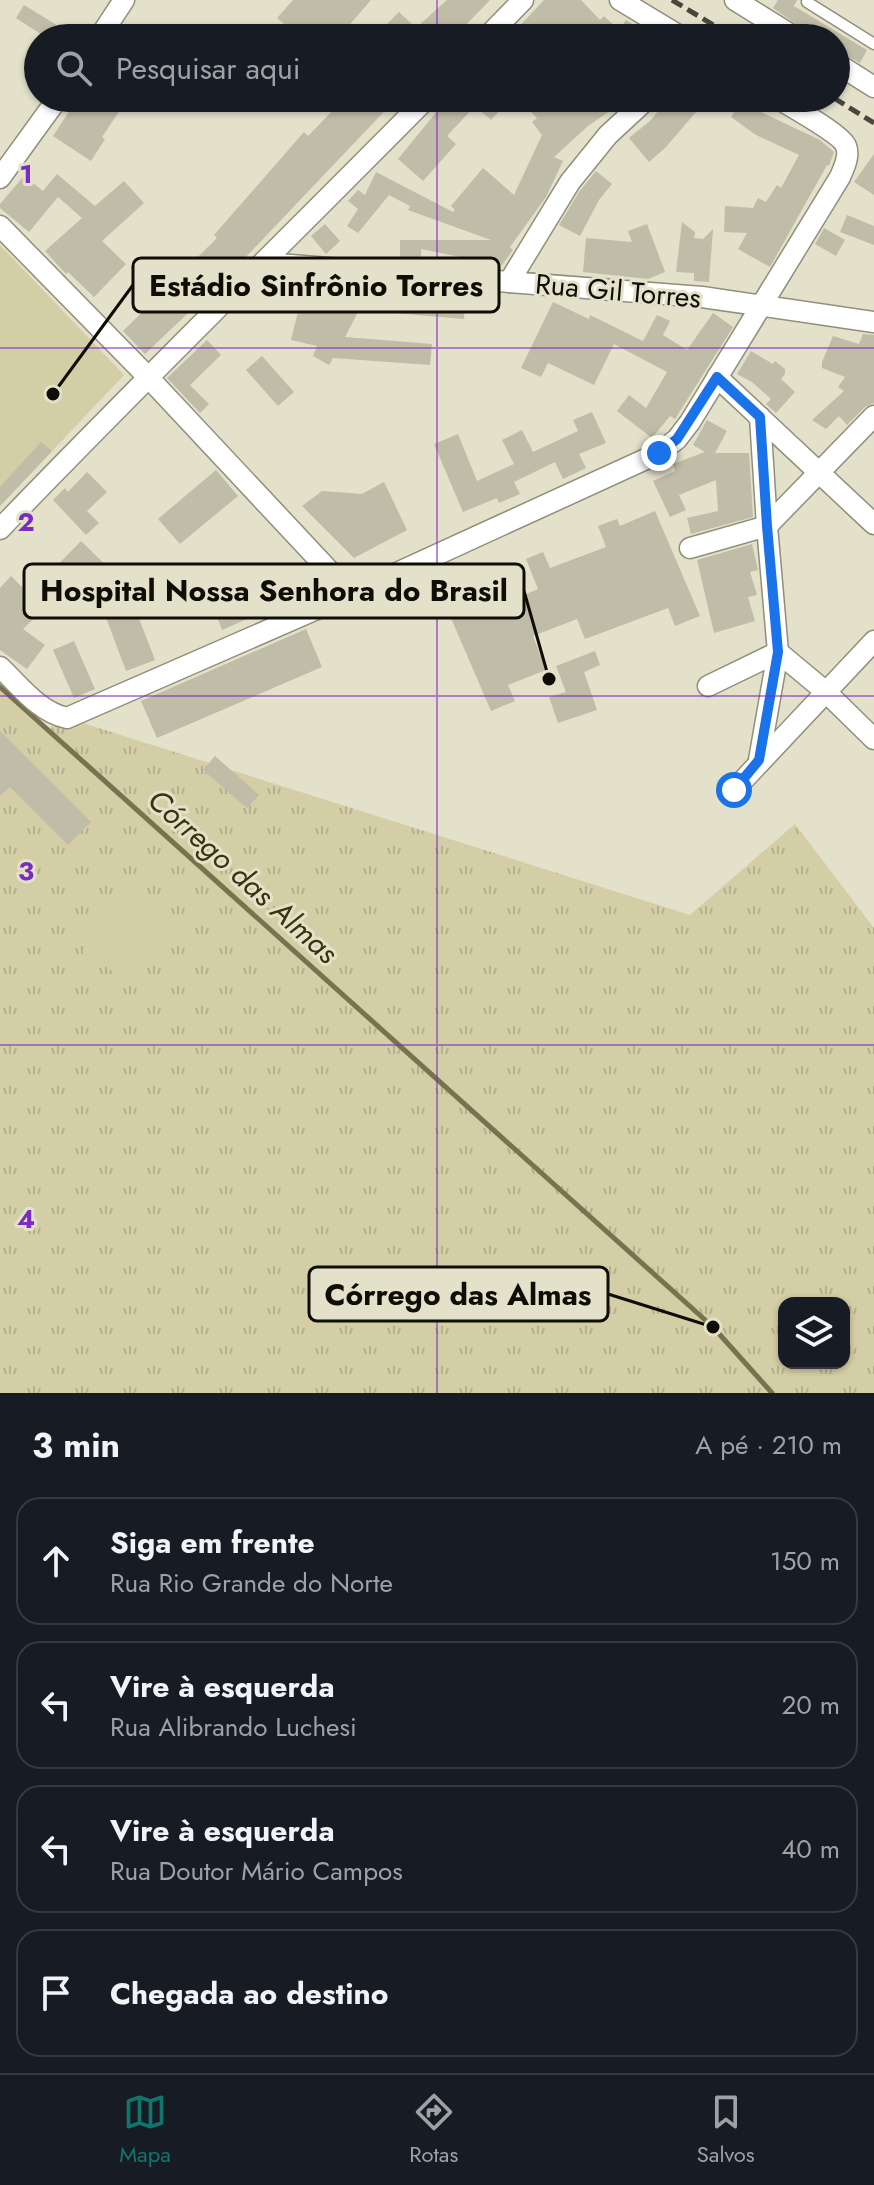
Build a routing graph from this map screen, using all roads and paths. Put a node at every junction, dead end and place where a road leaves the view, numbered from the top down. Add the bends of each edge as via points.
1 (124, 0) edge
2 (523, 0) edge
3 (620, 0) edge
4 (735, 0) edge
5 (807, 1) edge
6 (757, 6) edge
7 (108, 24) edge
8 (500, 24) edge
9 (660, 24) edge
10 (779, 24) edge
11 (843, 24) edge
12 (850, 29) edge
13 (874, 44) edge
14 (850, 72) edge
15 (874, 87) edge
16 (48, 112) edge
17 (413, 112) edge
18 (633, 112) edge
19 (799, 112) edge
20 (0, 178) edge
21 (0, 226) edge
22 (265, 263) junction
23 (509, 282) junction
24 (762, 306) junction
25 (874, 322) edge
26 (147, 376) junction
27 (717, 377) junction
28 (874, 416) edge
29 (760, 417) junction
30 (819, 472) junction
31 (874, 524) edge
32 (767, 526) junction
33 (0, 529) edge
34 (690, 548) dead end
35 (351, 594) junction
36 (874, 641) edge
37 (778, 652) junction
38 (0, 667) edge
39 (708, 686) dead end
40 (826, 692) junction
41 (874, 739) edge
42 (759, 760) junction
43 (734, 790) dead end

1 - 7 street
2 - 8 street
3 - 9 street
4 - 6 street
5 - 11 lane
6 - 10 street
12 - 13 lane
14 - 15 street
16 - 20 street
17 - 22 street
18 - 23 street via 570,182
19 - 24 street via 840,139 847,150 840,177
21 - 26 street
22 - 23 street, Rua Gil Torres
22 - 26 street
23 - 24 street, Rua Gil Torres
24 - 25 street, Rua Gil Torres
24 - 27 street
26 - 33 street
26 - 35 street
27 - 29 street
27 - 35 street via 677,439 659,453
28 - 30 street
29 - 30 street
29 - 32 street
30 - 31 street
30 - 32 street
32 - 34 street
32 - 37 street
35 - 38 street via 67,718 40,705
36 - 40 street
37 - 39 street
37 - 40 street
37 - 42 street
40 - 41 street
40 - 42 street
42 - 43 street

